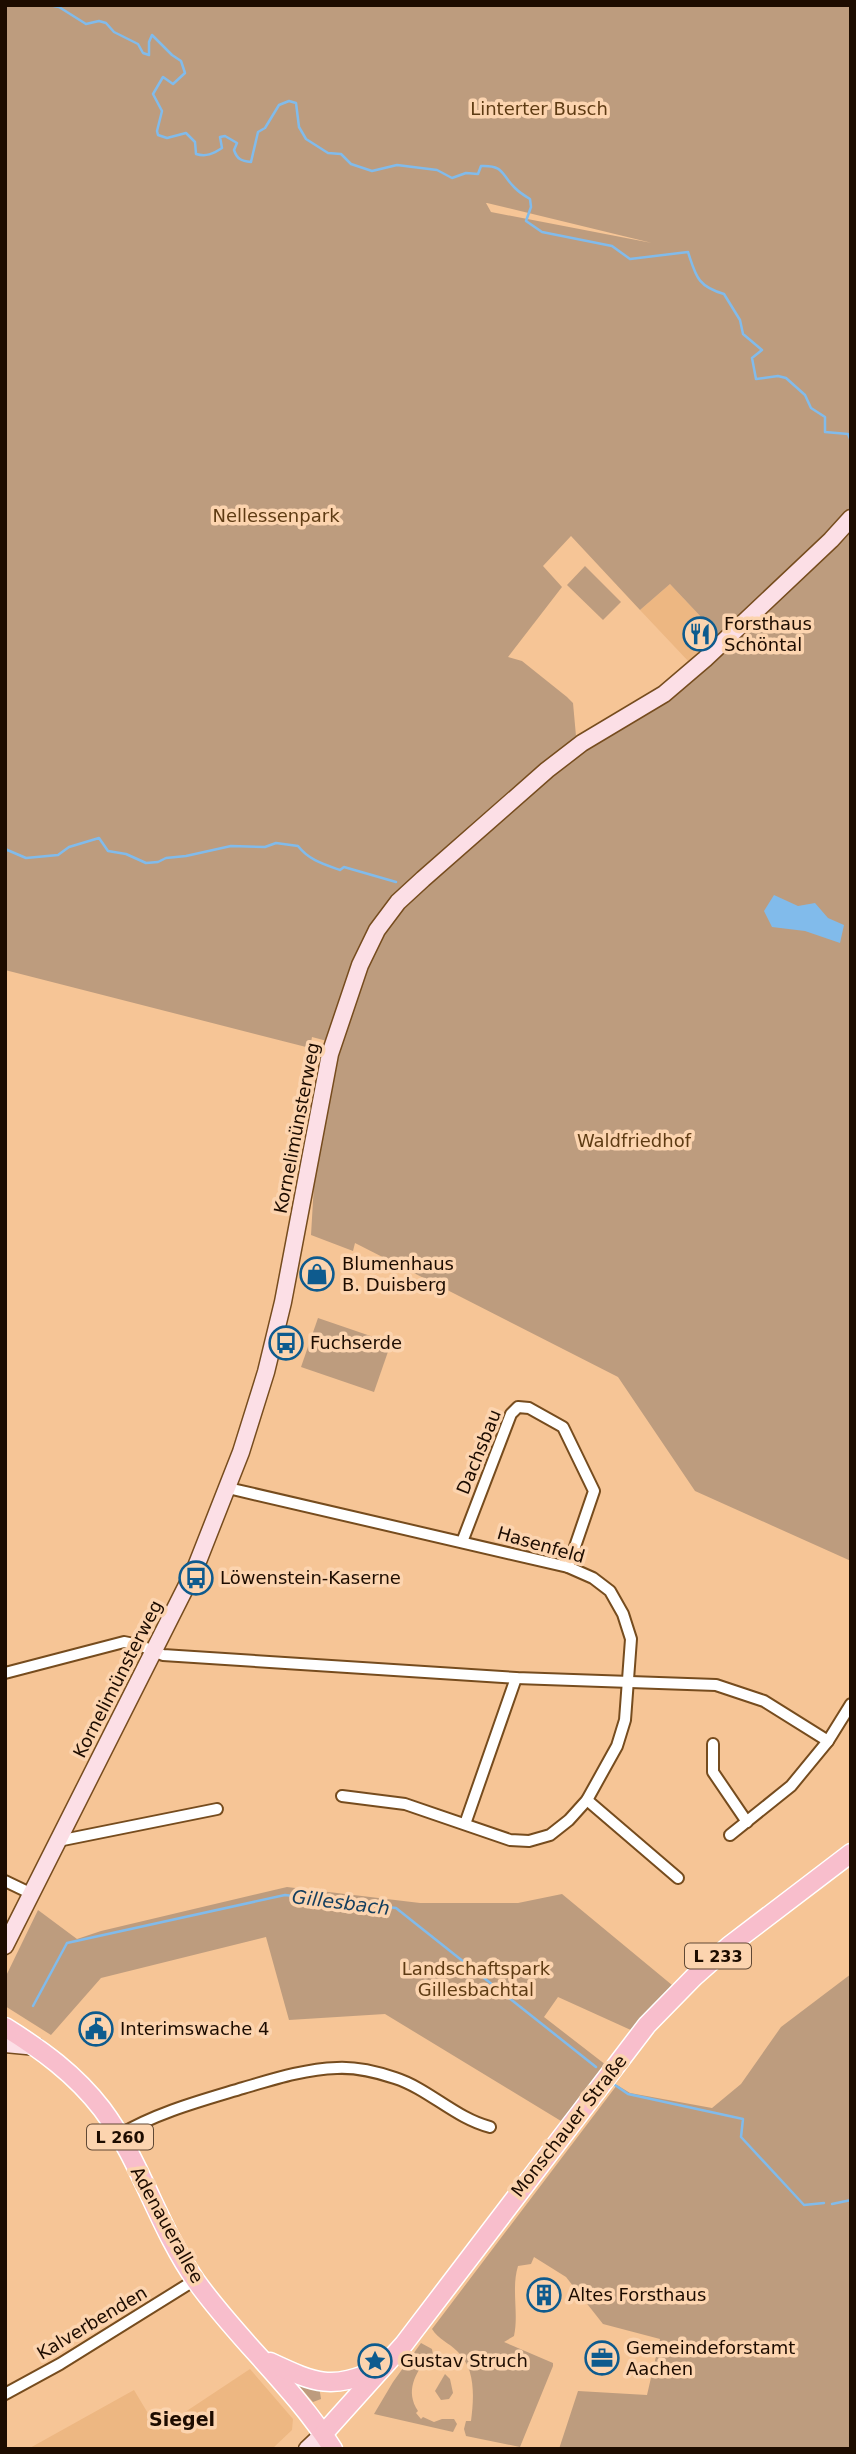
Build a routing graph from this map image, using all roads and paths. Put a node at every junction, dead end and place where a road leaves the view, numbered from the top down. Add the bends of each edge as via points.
1 (851, 518) edge
2 (228, 1488) junction
3 (462, 1542) junction
4 (568, 1566) junction
5 (153, 1652) junction
6 (5, 1673) edge
7 (516, 1678) junction
8 (629, 1681) junction
9 (851, 1704) edge
10 (828, 1741) junction
11 (713, 1744) dead end
12 (342, 1796) dead end
13 (587, 1800) junction
14 (217, 1808) dead end
15 (747, 1822) junction
16 (465, 1824) junction
17 (730, 1835) dead end
18 (58, 1841) junction
19 (851, 1853) edge
20 (678, 1878) dead end
21 (5, 1881) edge
22 (30, 1893) junction
23 (5, 1946) edge
24 (5, 2027) edge
25 (5, 2044) edge
26 (37, 2047) junction
27 (490, 2127) dead end
28 (119, 2136) junction
29 (195, 2280) junction
30 (261, 2358) junction
31 (384, 2366) junction
32 (5, 2394) edge
33 (324, 2433) junction
34 (307, 2449) edge
35 (333, 2449) edge

1 - 2 street, Kornelimünsterweg via 679,682 547,770 422,879 377,930 330,1054 277,1330
2 - 3 street, Hasenfeld
2 - 5 street, Kornelimünsterweg via 195,1569
3 - 4 street, Hasenfeld
3 - 4 street, Dachsbau via 511,1414 518,1407 529,1408 563,1427 594,1490
4 - 8 street, Hasenfeld via 610,1591 623,1614 631,1639
5 - 6 street via 124,1642
5 - 7 street
5 - 18 street, Kornelimünsterweg
7 - 8 street
7 - 16 street
8 - 10 street via 716,1685 764,1701
8 - 13 street, Hasenfeld via 617,1746
9 - 10 street
10 - 15 street via 791,1786
11 - 15 street via 713,1772
12 - 16 street, Hasenfeld via 405,1804
13 - 16 street, Hasenfeld via 550,1835 529,1841 510,1840
13 - 20 street
14 - 18 street
15 - 17 street
18 - 22 street, Kornelimünsterweg
19 - 31 main road, Monschauer Straße / L 233 via 729,1946 647,2025
21 - 22 street
22 - 23 street, Kornelimünsterweg
24 - 26 main road, Adenauerallee / L 260
25 - 26 street
26 - 28 main road, Adenauerallee / L 260 via 83,2086
27 - 28 street via 396,2078 338,2068 286,2075 173,2109
28 - 29 main road, Adenauerallee / L 260
29 - 30 main road, Adenauerallee / L 260
29 - 32 street, Kalverbenden
30 - 31 main road via 321,2383 347,2381
30 - 33 main road, Adenauerallee / L 260
31 - 33 main road, Monschauer Straße / L 233
33 - 34 street, L 233
33 - 35 main road, L 260

